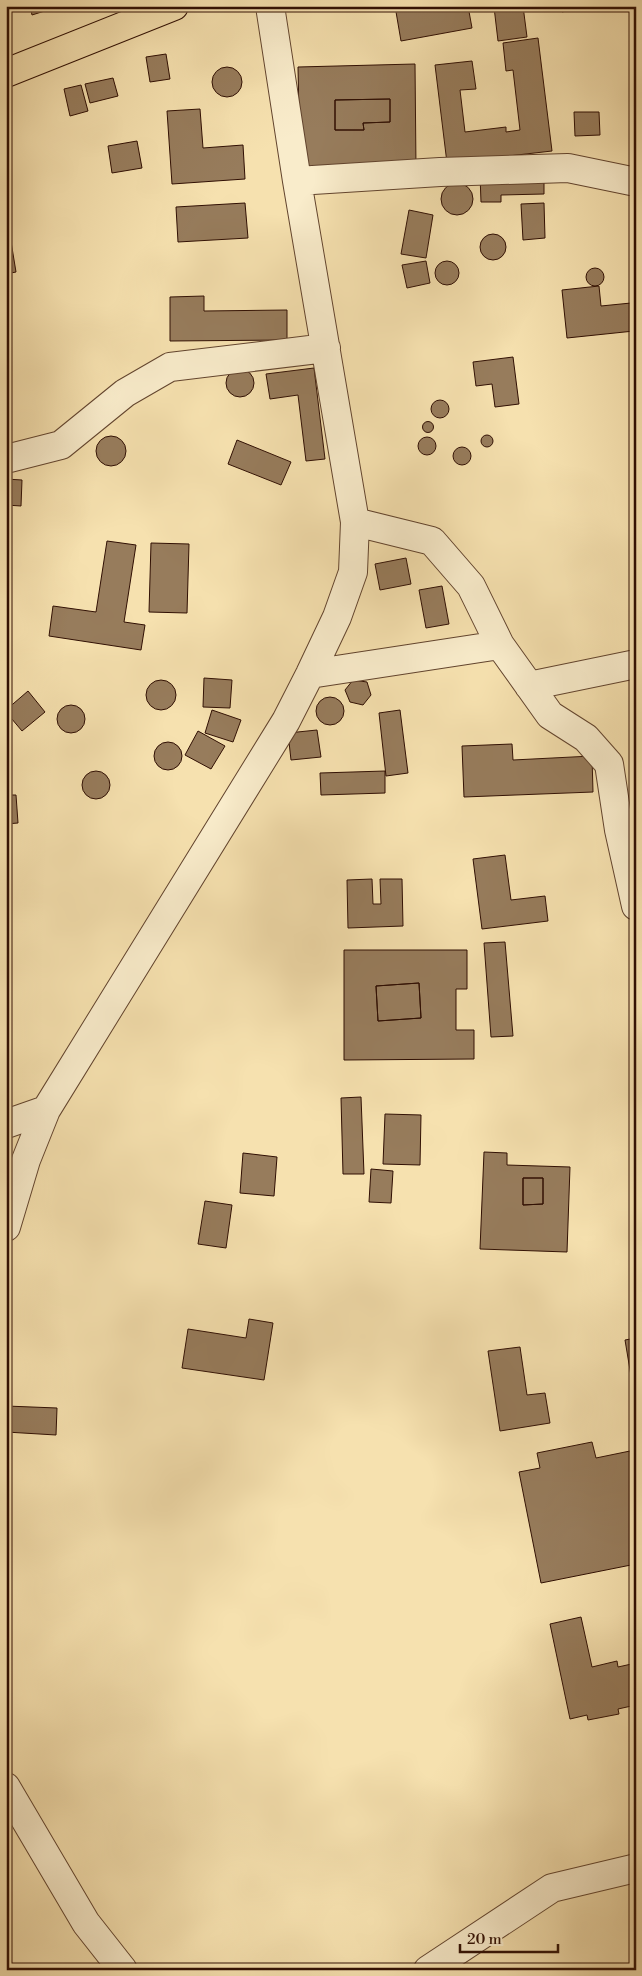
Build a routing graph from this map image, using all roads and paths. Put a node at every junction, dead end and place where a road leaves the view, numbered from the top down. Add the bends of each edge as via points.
1 (174, 6) edge
2 (270, 6) edge
3 (6, 73) edge
4 (297, 181) junction
5 (636, 182) edge
6 (326, 348) junction
7 (6, 459) edge
8 (355, 522) junction
9 (500, 645) junction
10 (636, 664) edge
11 (310, 674) junction
12 (529, 686) junction
13 (625, 800) edge
14 (636, 906) edge
15 (46, 1110) junction
16 (6, 1124) edge
17 (6, 1227) edge
18 (6, 1787) edge
19 (636, 1868) edge
20 (122, 1970) edge
21 (428, 1970) edge

1 - 3 main road
2 - 4 street
4 - 5 street via 568,168
4 - 6 street
6 - 7 street via 170,366 125,393 61,446
6 - 8 street
8 - 9 street via 432,541 471,586
8 - 11 street via 354,572
9 - 11 street
9 - 12 street
10 - 12 street
11 - 15 street via 286,721
12 - 13 street via 550,715 586,738 609,764
13 - 14 street via 618,830
15 - 16 street
15 - 17 street via 26,1160
18 - 20 street via 86,1923
19 - 21 street via 552,1888

